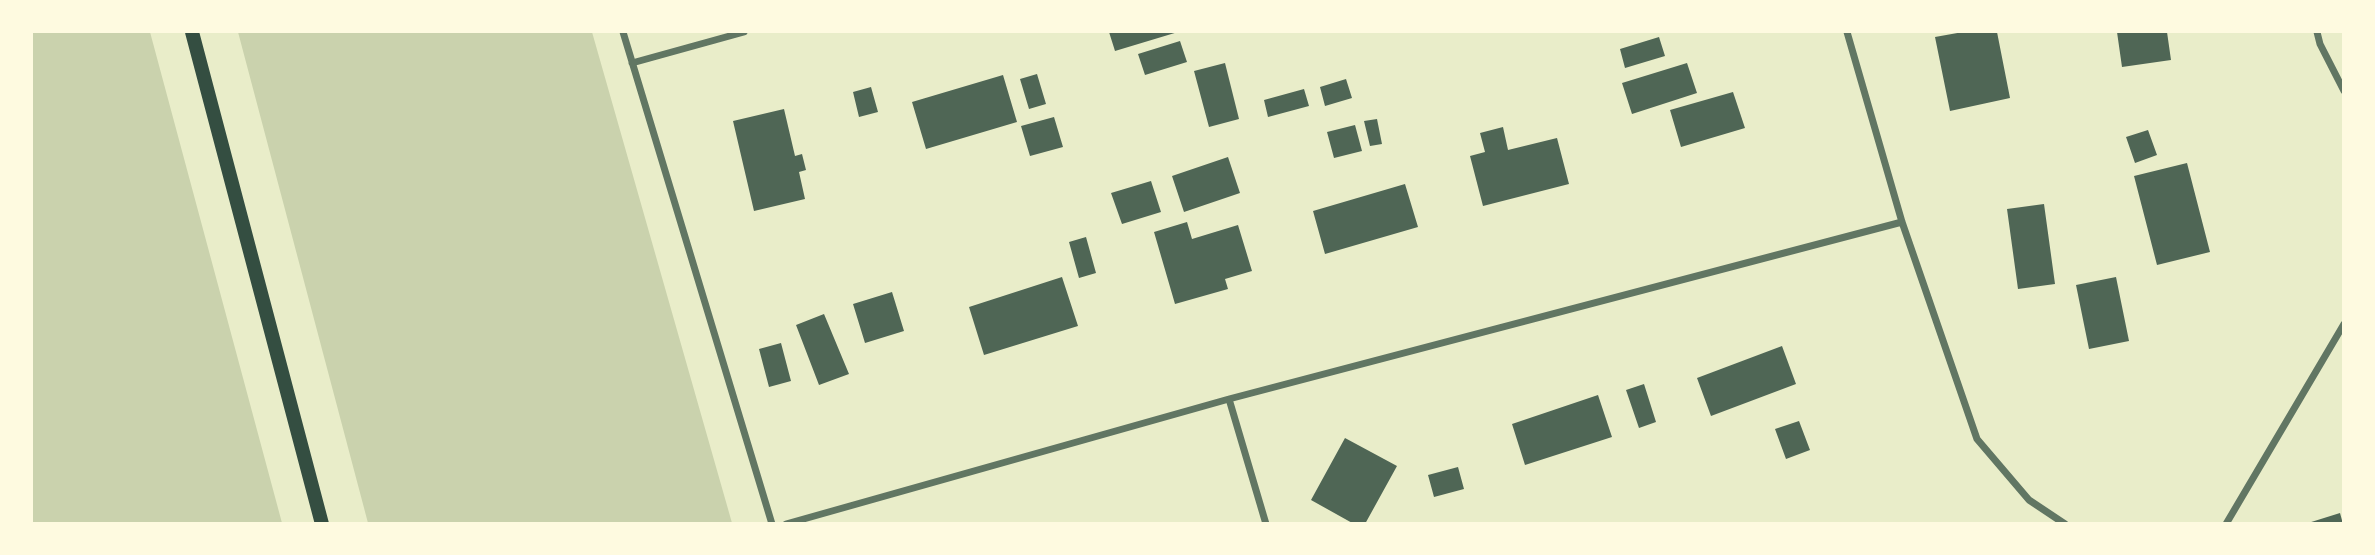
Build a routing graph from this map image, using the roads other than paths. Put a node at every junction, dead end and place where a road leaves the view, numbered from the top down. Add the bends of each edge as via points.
1 (192, 32) edge
2 (623, 32) edge
3 (744, 32) edge
4 (1847, 32) edge
5 (2317, 32) edge
6 (632, 63) junction
7 (2343, 91) edge
8 (1902, 222) junction
9 (2343, 324) edge
10 (1229, 399) junction
11 (321, 523) edge
12 (772, 523) edge
13 (786, 523) edge
14 (1266, 523) edge
15 (2065, 523) edge
16 (2227, 523) edge

1 - 11 main road
2 - 6 street
3 - 6 street
4 - 8 street
5 - 7 street
6 - 12 street
8 - 10 street
8 - 15 street via 1977,439 2029,500
9 - 16 street
10 - 13 street
10 - 14 street

